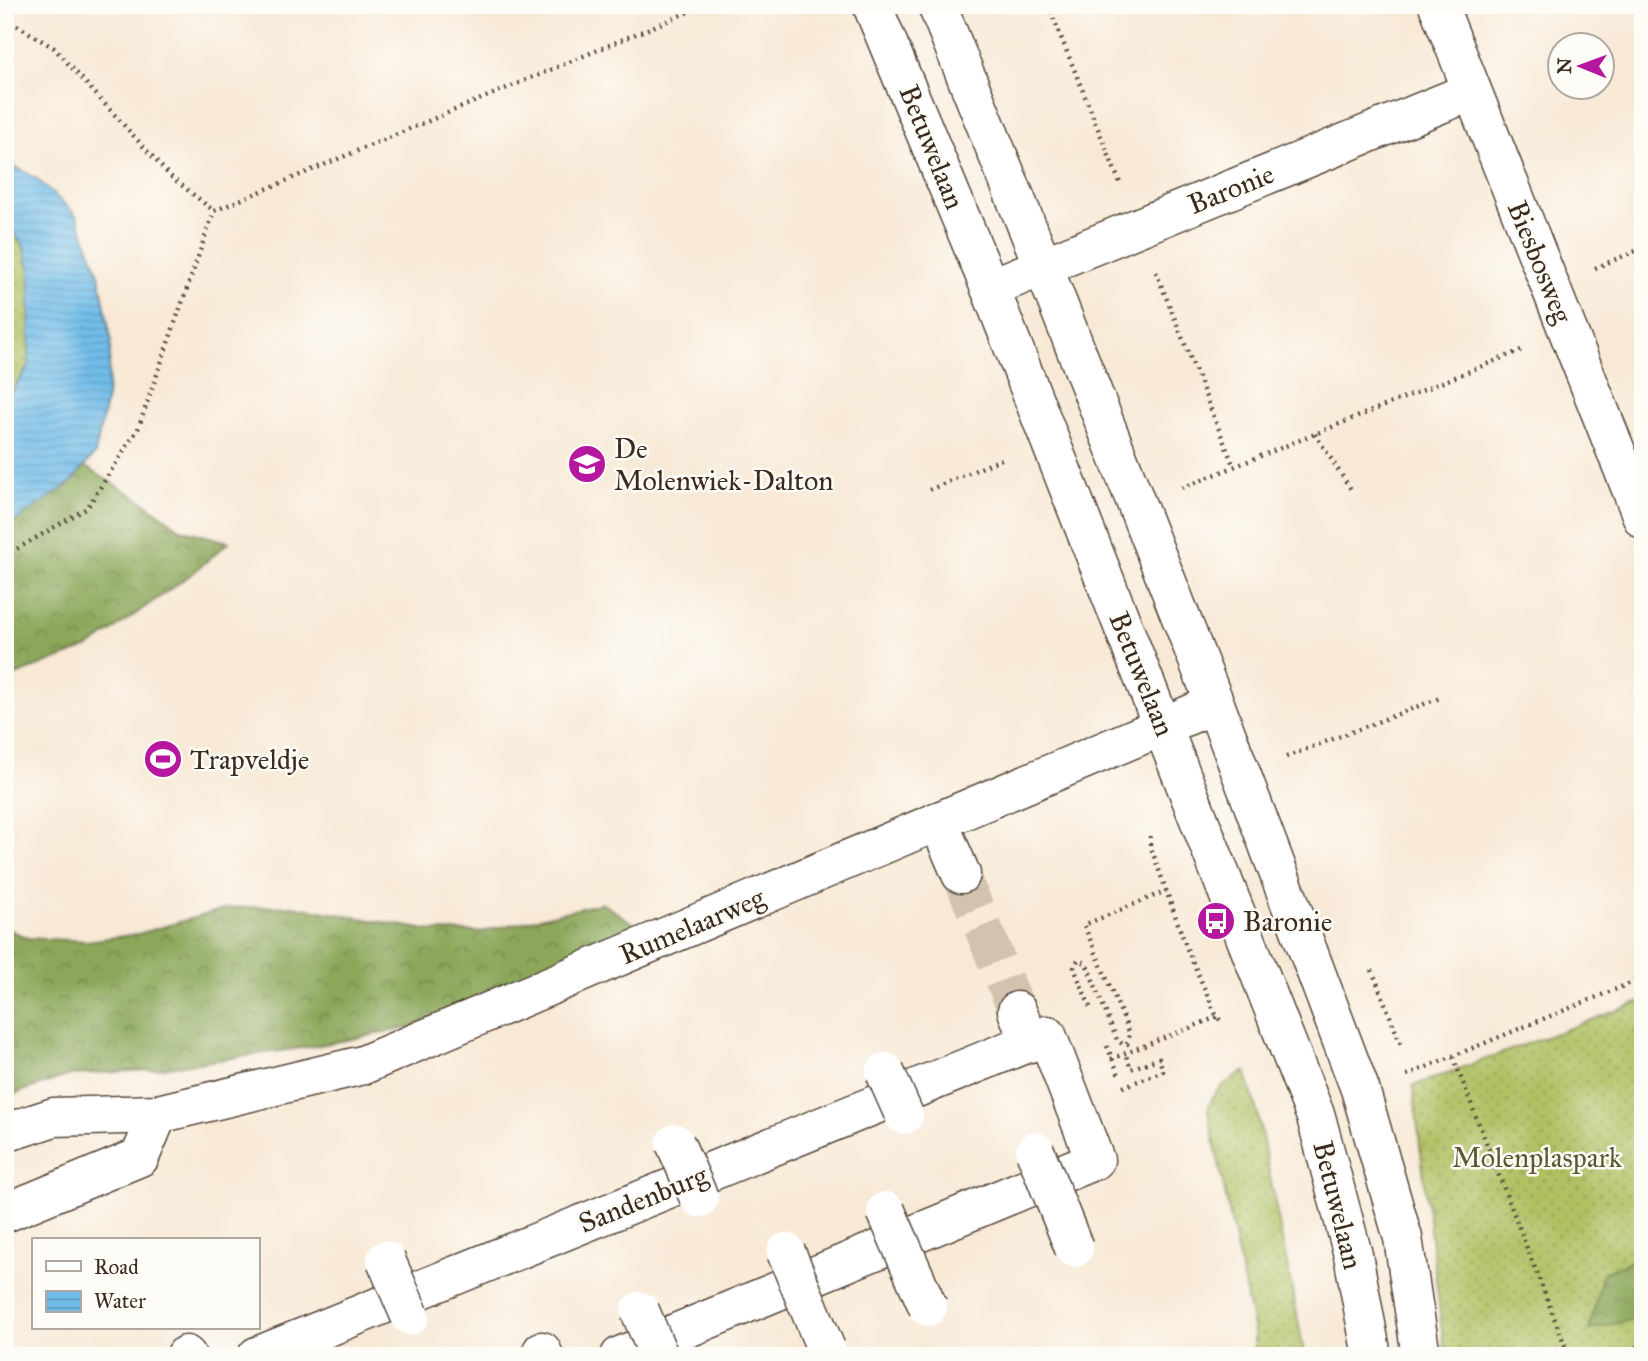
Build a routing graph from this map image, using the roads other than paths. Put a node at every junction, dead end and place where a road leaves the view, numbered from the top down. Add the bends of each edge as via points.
1 (872, 5) edge
2 (937, 5) edge
3 (1438, 5) edge
4 (1472, 91) junction
5 (1043, 266) junction
6 (990, 288) junction
7 (1643, 519) edge
8 (1215, 704) junction
9 (1163, 726) junction
10 (938, 821) junction
11 (961, 874) tunnel mouth
12 (885, 1072) dead end
13 (158, 1114) junction
14 (904, 1115) dead end
15 (5, 1133) edge
16 (675, 1143) dead end
17 (1035, 1151) dead end
18 (699, 1198) dead end
19 (886, 1210) dead end
20 (5, 1213) edge
21 (1074, 1248) dead end
22 (786, 1252) dead end
23 (386, 1260) dead end
24 (928, 1307) dead end
25 (640, 1311) dead end
26 (410, 1316) dead end
27 (826, 1349) dead end
28 (257, 1356) edge
29 (621, 1356) edge
30 (659, 1356) edge
31 (1371, 1356) edge
32 (1421, 1356) edge

1 - 6 street, Betuwelaan
2 - 5 street, Betuwelaan
3 - 4 street, Biesbosweg
4 - 5 street, Baronie
4 - 7 street, Biesbosweg
5 - 6 street, Baronie
5 - 8 street, Betuwelaan
6 - 9 street, Betuwelaan
8 - 9 street, Rumelaarweg
8 - 32 street, Betuwelaan via 1360,1089 1403,1238
9 - 10 street, Rumelaarweg
9 - 31 street, Betuwelaan via 1315,1116 1353,1255
10 - 11 street
10 - 13 street, Rumelaarweg via 363,1065
12 - 14 street, bridge
13 - 15 street, Rumelaarweg via 54,1117
13 - 20 street via 140,1157
16 - 18 street, bridge
17 - 21 street, bridge
19 - 24 street, bridge
22 - 27 street, bridge
23 - 26 street, bridge
25 - 30 street, bridge
28 - 29 street, Sandenburg via 1023,1027 1047,1035 1095,1160

